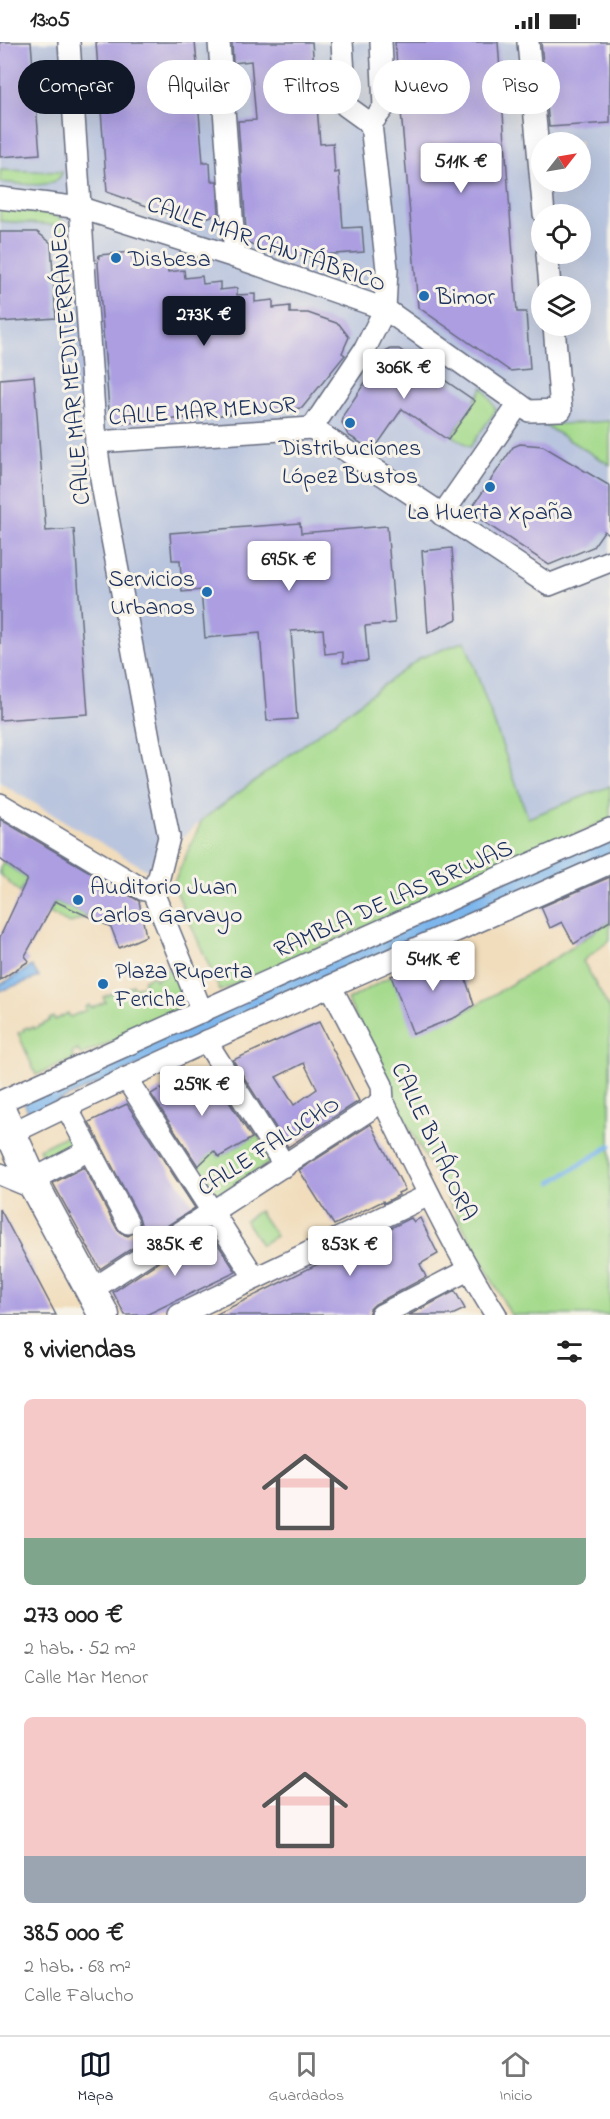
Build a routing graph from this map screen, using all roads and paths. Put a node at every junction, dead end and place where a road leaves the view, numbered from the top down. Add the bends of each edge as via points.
1 (69, 42) edge
2 (219, 42) edge
3 (342, 42) edge
4 (381, 42) edge
5 (528, 42) edge
6 (370, 124) junction
7 (0, 198) edge
8 (543, 204) edge
9 (81, 208) junction
10 (235, 256) junction
11 (385, 309) junction
12 (555, 336) edge
13 (519, 404) junction
14 (312, 428) junction
15 (96, 442) junction
16 (442, 515) junction
17 (610, 561) edge
18 (0, 804) edge
19 (610, 830) edge
20 (610, 863) edge
21 (152, 890) junction
22 (331, 987) junction
23 (201, 1012) junction
24 (206, 1041) junction
25 (126, 1078) junction
26 (383, 1101) junction
27 (0, 1102) edge
28 (66, 1106) junction
29 (3, 1127) edge
30 (89, 1150) junction
31 (285, 1166) junction
32 (0, 1174) edge
33 (34, 1184) junction
34 (429, 1195) junction
35 (212, 1211) junction
36 (128, 1223) dead end
37 (468, 1270) junction
38 (255, 1278) junction
39 (97, 1303) edge
40 (179, 1315) edge
41 (381, 1315) edge
42 (496, 1315) edge

1 - 9 street, CALLE MAR MEDITERRÁNEO
2 - 10 street
3 - 6 street via 346,106
4 - 6 street via 384,107
5 - 8 street
6 - 11 street via 387,269
7 - 9 street, CALLE MAR CANTÁBRICO
9 - 10 street, CALLE MAR CANTÁBRICO
9 - 15 street, CALLE MAR MEDITERRÁNEO
10 - 11 street, CALLE MAR CANTÁBRICO
11 - 13 street, CALLE MAR CANTÁBRICO
11 - 14 street via 364,349
12 - 13 street, CALLE MAR CANTÁBRICO via 561,410 529,411
13 - 16 street
14 - 15 street, CALLE MAR MENOR
14 - 16 street
15 - 21 street, CALLE MAR MEDITERRÁNEO via 169,837
16 - 17 street via 549,585
18 - 21 street via 144,890
19 - 23 street, RAMBLA DE LAS BRUJAS
20 - 22 street
21 - 23 street
22 - 24 street
22 - 26 street, CALLE BITÁCORA via 382,1085
23 - 27 street, RAMBLA DE LAS BRUJAS
24 - 25 street
24 - 31 street
25 - 28 street
25 - 35 street
26 - 31 street, CALLE FALUCHO
26 - 34 street, CALLE BITÁCORA
28 - 29 street
28 - 30 street
29 - 33 highway
30 - 33 street
30 - 36 street
31 - 35 street, CALLE FALUCHO
32 - 33 street
33 - 39 highway
34 - 37 street, CALLE BITÁCORA
34 - 38 street
35 - 38 street
35 - 39 street, CALLE FALUCHO
37 - 41 street
37 - 42 street, CALLE BITÁCORA
38 - 40 street

